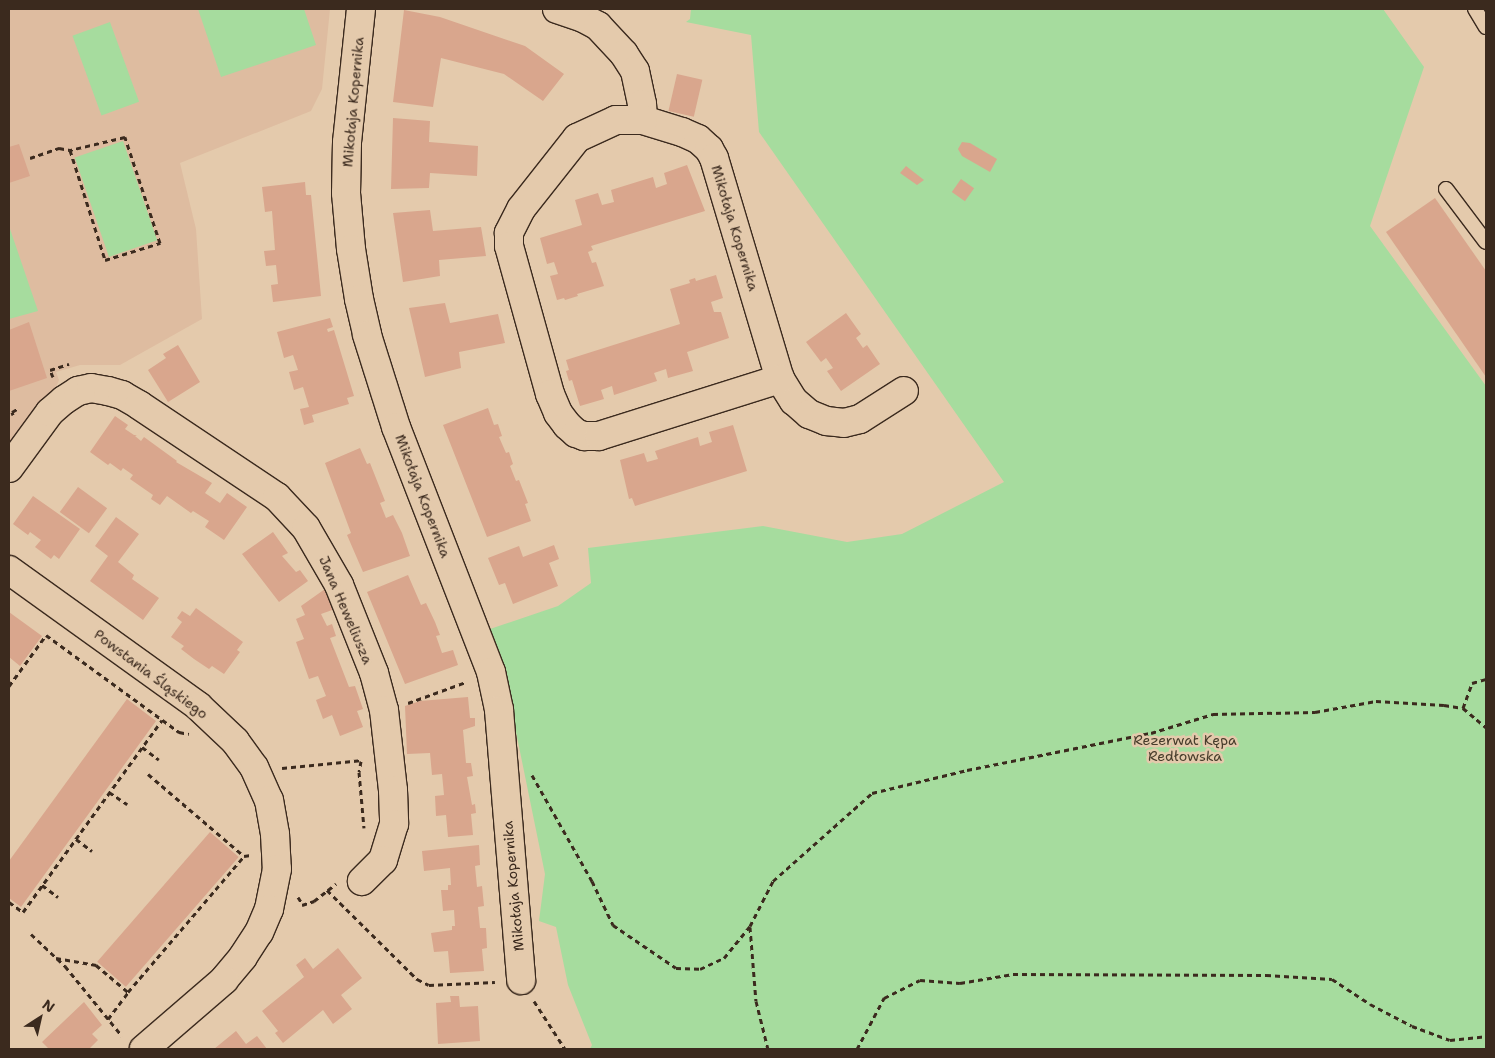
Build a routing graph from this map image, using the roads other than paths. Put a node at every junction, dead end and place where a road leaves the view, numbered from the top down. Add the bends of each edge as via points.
1 (361, 9) edge
2 (557, 9) edge
3 (1474, 9) edge
4 (1486, 26) edge
5 (643, 120) junction
6 (1446, 189) dead end
7 (1486, 242) edge
8 (780, 378) junction
9 (904, 391) dead end
10 (9, 468) edge
11 (9, 570) edge
12 (353, 880) road end
13 (510, 981) road end
14 (134, 1044) edge

1 - 13 street, Mikołaja Kopernika via 347,142 346,193 351,249 367,335 396,427 491,672 499,710
2 - 5 street via 598,26 624,54 640,87
3 - 4 lane
5 - 8 street, Mikołaja Kopernika via 698,138 714,158
5 - 8 street, Mikołaja Kopernika via 616,120 577,138 521,209 509,233 509,246 558,413 576,433 599,436
6 - 7 lane
8 - 9 street, Mikołaja Kopernika via 794,401 809,414 826,421 844,423 860,420
10 - 12 street, Jana Heweliusza via 50,412 64,400 78,391 91,388 108,391 139,405 263,487 306,528 339,585 374,673 384,710 394,824 383,860
11 - 14 street, Powstania Śląskiego via 198,706 235,741 269,800 277,869 269,909 259,932 224,980

